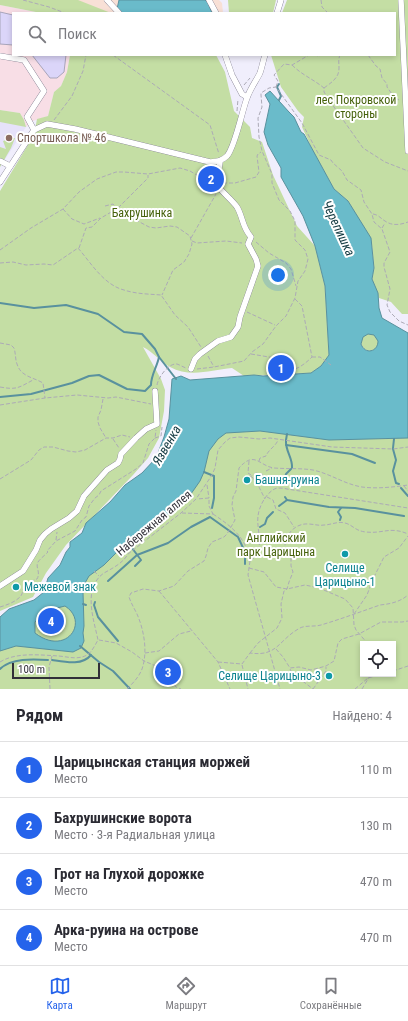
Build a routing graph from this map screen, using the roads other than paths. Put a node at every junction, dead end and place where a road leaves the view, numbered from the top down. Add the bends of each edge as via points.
1 (107, 0) edge
2 (209, 0) edge
3 (281, 0) edge
4 (401, 0) edge
5 (118, 12) edge
6 (215, 12) edge
7 (277, 12) edge
8 (0, 56) edge
9 (225, 56) edge
10 (265, 56) edge
11 (247, 97) junction
12 (34, 130) junction
13 (408, 151) edge
14 (220, 159) junction
15 (0, 161) edge
16 (10, 166) junction
17 (0, 182) edge
18 (191, 369) road end
19 (155, 391) road end
20 (0, 586) edge

1 - 5 street
2 - 6 street
3 - 7 street
4 - 13 street
8 - 12 street via 24,60 44,91 27,117
9 - 11 street via 240,91
10 - 11 street via 260,73
11 - 14 street via 228,155
12 - 14 street via 52,122 210,162
12 - 16 street
14 - 18 street via 218,185 240,212 243,226 251,237 248,244 258,266 238,327 231,337 218,341 200,354
15 - 16 street
16 - 17 street
19 - 20 street via 157,424 146,429 121,454 118,462 99,478 84,496 77,511 50,529 40,540 23,571

